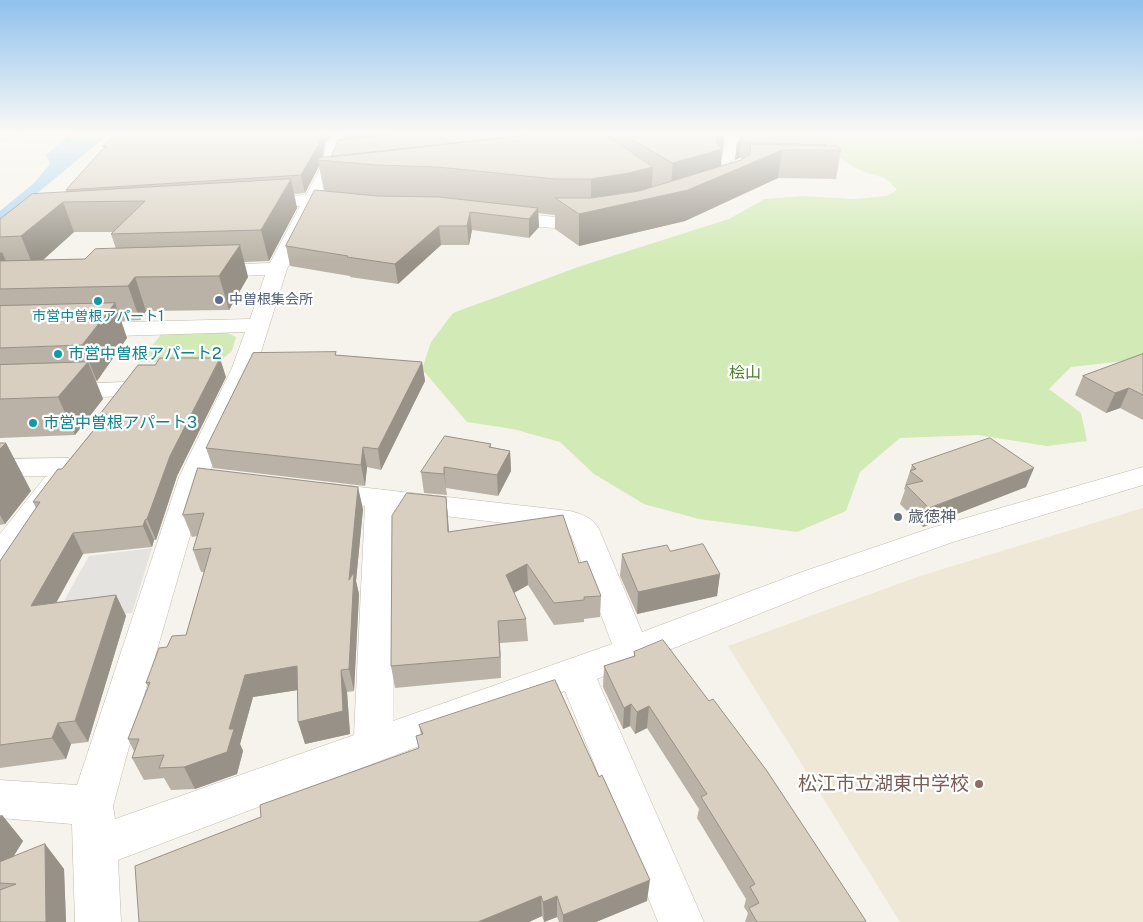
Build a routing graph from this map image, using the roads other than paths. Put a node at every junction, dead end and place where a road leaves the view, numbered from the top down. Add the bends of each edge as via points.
1 (326, 176) edge
2 (726, 176) edge
3 (738, 176) edge
4 (731, 184) junction
5 (321, 190) junction
6 (702, 193) edge
7 (242, 204) edge
8 (363, 205) edge
9 (481, 214) edge
10 (611, 219) edge
11 (277, 270) junction
12 (188, 272) edge
13 (259, 324) junction
14 (70, 330) edge
15 (215, 368) edge
16 (244, 368) junction
17 (0, 394) edge
18 (108, 412) edge
19 (0, 468) edge
20 (1143, 476) edge
21 (193, 477) junction
22 (223, 480) edge
23 (301, 490) edge
24 (380, 499) junction
25 (0, 556) edge
26 (632, 651) junction
27 (575, 671) junction
28 (373, 746) junction
29 (0, 799) edge
30 (92, 806) junction
31 (96, 847) junction
32 (98, 922) edge
33 (681, 922) edge

1 - 5 street
2 - 4 street
3 - 4 street via 737,181
4 - 6 street
5 - 7 street
5 - 8 street
5 - 11 street
9 - 10 street via 555,222
11 - 12 street
11 - 13 street
13 - 14 street
13 - 16 street
15 - 16 street
16 - 21 street
17 - 18 street via 133,381
19 - 25 street via 74,459
20 - 26 street via 942,535 810,581
21 - 22 street
21 - 30 street
23 - 24 street
24 - 26 street via 570,521 584,529
24 - 28 street
26 - 27 street
27 - 28 street
27 - 33 street
28 - 31 street
29 - 30 street
30 - 31 street
31 - 32 street

